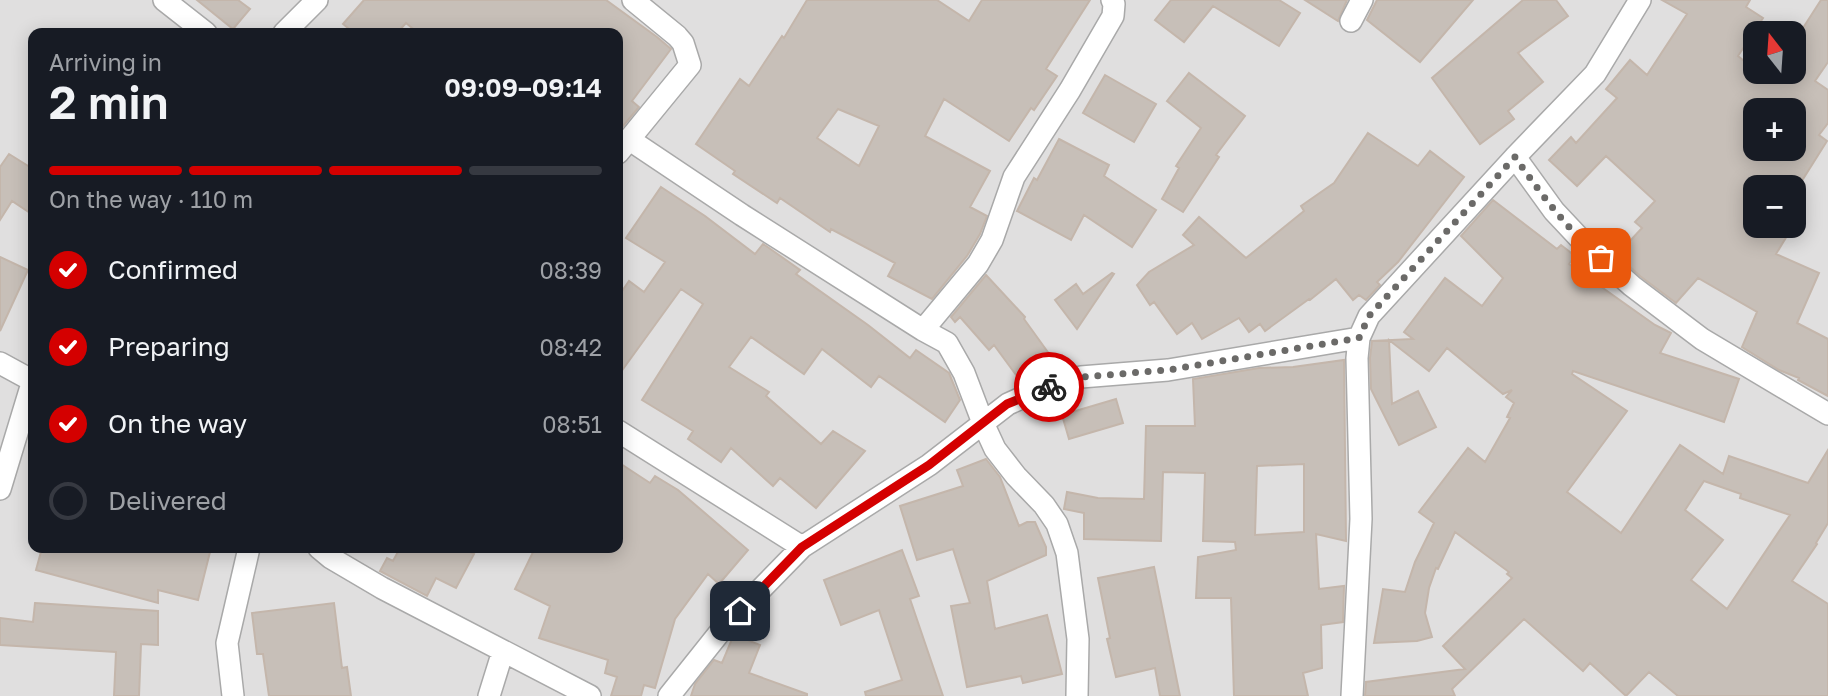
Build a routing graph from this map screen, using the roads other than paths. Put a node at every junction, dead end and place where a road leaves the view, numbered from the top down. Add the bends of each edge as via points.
1 (164, 0) edge
2 (317, 0) edge
3 (633, 0) edge
4 (1362, 0) edge
5 (1640, 0) edge
6 (1119, 1) edge
7 (1351, 21) dead end
8 (199, 28) edge
9 (289, 28) edge
10 (624, 146) edge
11 (1515, 157) junction
12 (923, 330) junction
13 (1359, 338) junction
14 (0, 363) edge
15 (28, 377) edge
16 (28, 397) edge
17 (1828, 414) edge
18 (983, 423) junction
19 (623, 433) edge
20 (0, 489) edge
21 (802, 547) junction
22 (248, 553) edge
23 (325, 553) edge
24 (503, 652) junction
25 (233, 696) edge
26 (489, 696) edge
27 (590, 696) edge
28 (668, 696) edge
29 (1077, 696) edge
30 (1352, 696) edge

1 - 8 street
2 - 9 street
3 - 10 street via 677,36 690,65
4 - 7 street
5 - 11 street via 1595,74
6 - 12 street via 1070,90 1014,177 992,240 978,264
10 - 12 street
11 - 13 street via 1369,316
11 - 17 street via 1554,211 1632,286 1702,339
12 - 18 street via 947,342
13 - 18 street via 1168,370 1081,377 1007,404
13 - 30 street via 1361,519
14 - 15 street
16 - 20 street
18 - 21 street via 929,465
18 - 29 street via 996,449 1057,524 1067,553 1078,639
19 - 21 street
21 - 28 street via 724,627
22 - 25 street via 227,643
23 - 24 street
24 - 26 street
24 - 27 street

